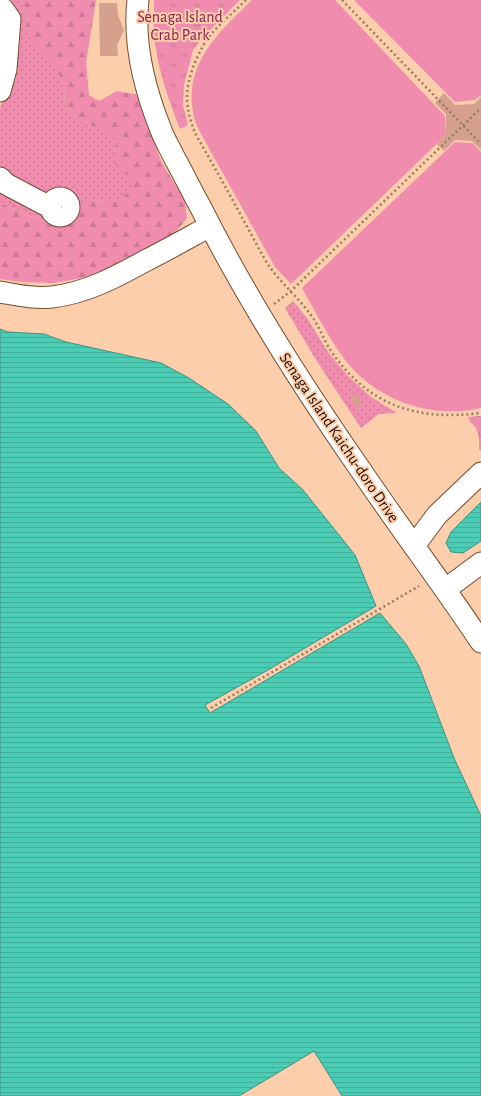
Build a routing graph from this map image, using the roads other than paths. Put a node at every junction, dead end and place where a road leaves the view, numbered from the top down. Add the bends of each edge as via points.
1 (138, 0) edge
2 (3, 9) dead end
3 (0, 91) edge
4 (0, 178) edge
5 (51, 205) dead end
6 (210, 226) junction
7 (0, 292) edge
8 (481, 473) edge
9 (414, 546) junction
10 (481, 563) edge
11 (446, 589) junction
12 (481, 642) edge

1 - 6 street, Senaga Island Kaichu-doro Drive via 139,51 148,93 161,131
2 - 3 street via 10,20 6,69
4 - 5 street via 6,184 44,204
6 - 7 street via 86,290 50,297
6 - 9 street, Senaga Island Kaichu-doro Drive via 258,313 359,468
8 - 9 street via 437,515
9 - 11 street, Senaga Island Kaichu-doro Drive
10 - 11 street
11 - 12 street, Senaga Island Kaichu-doro Drive

